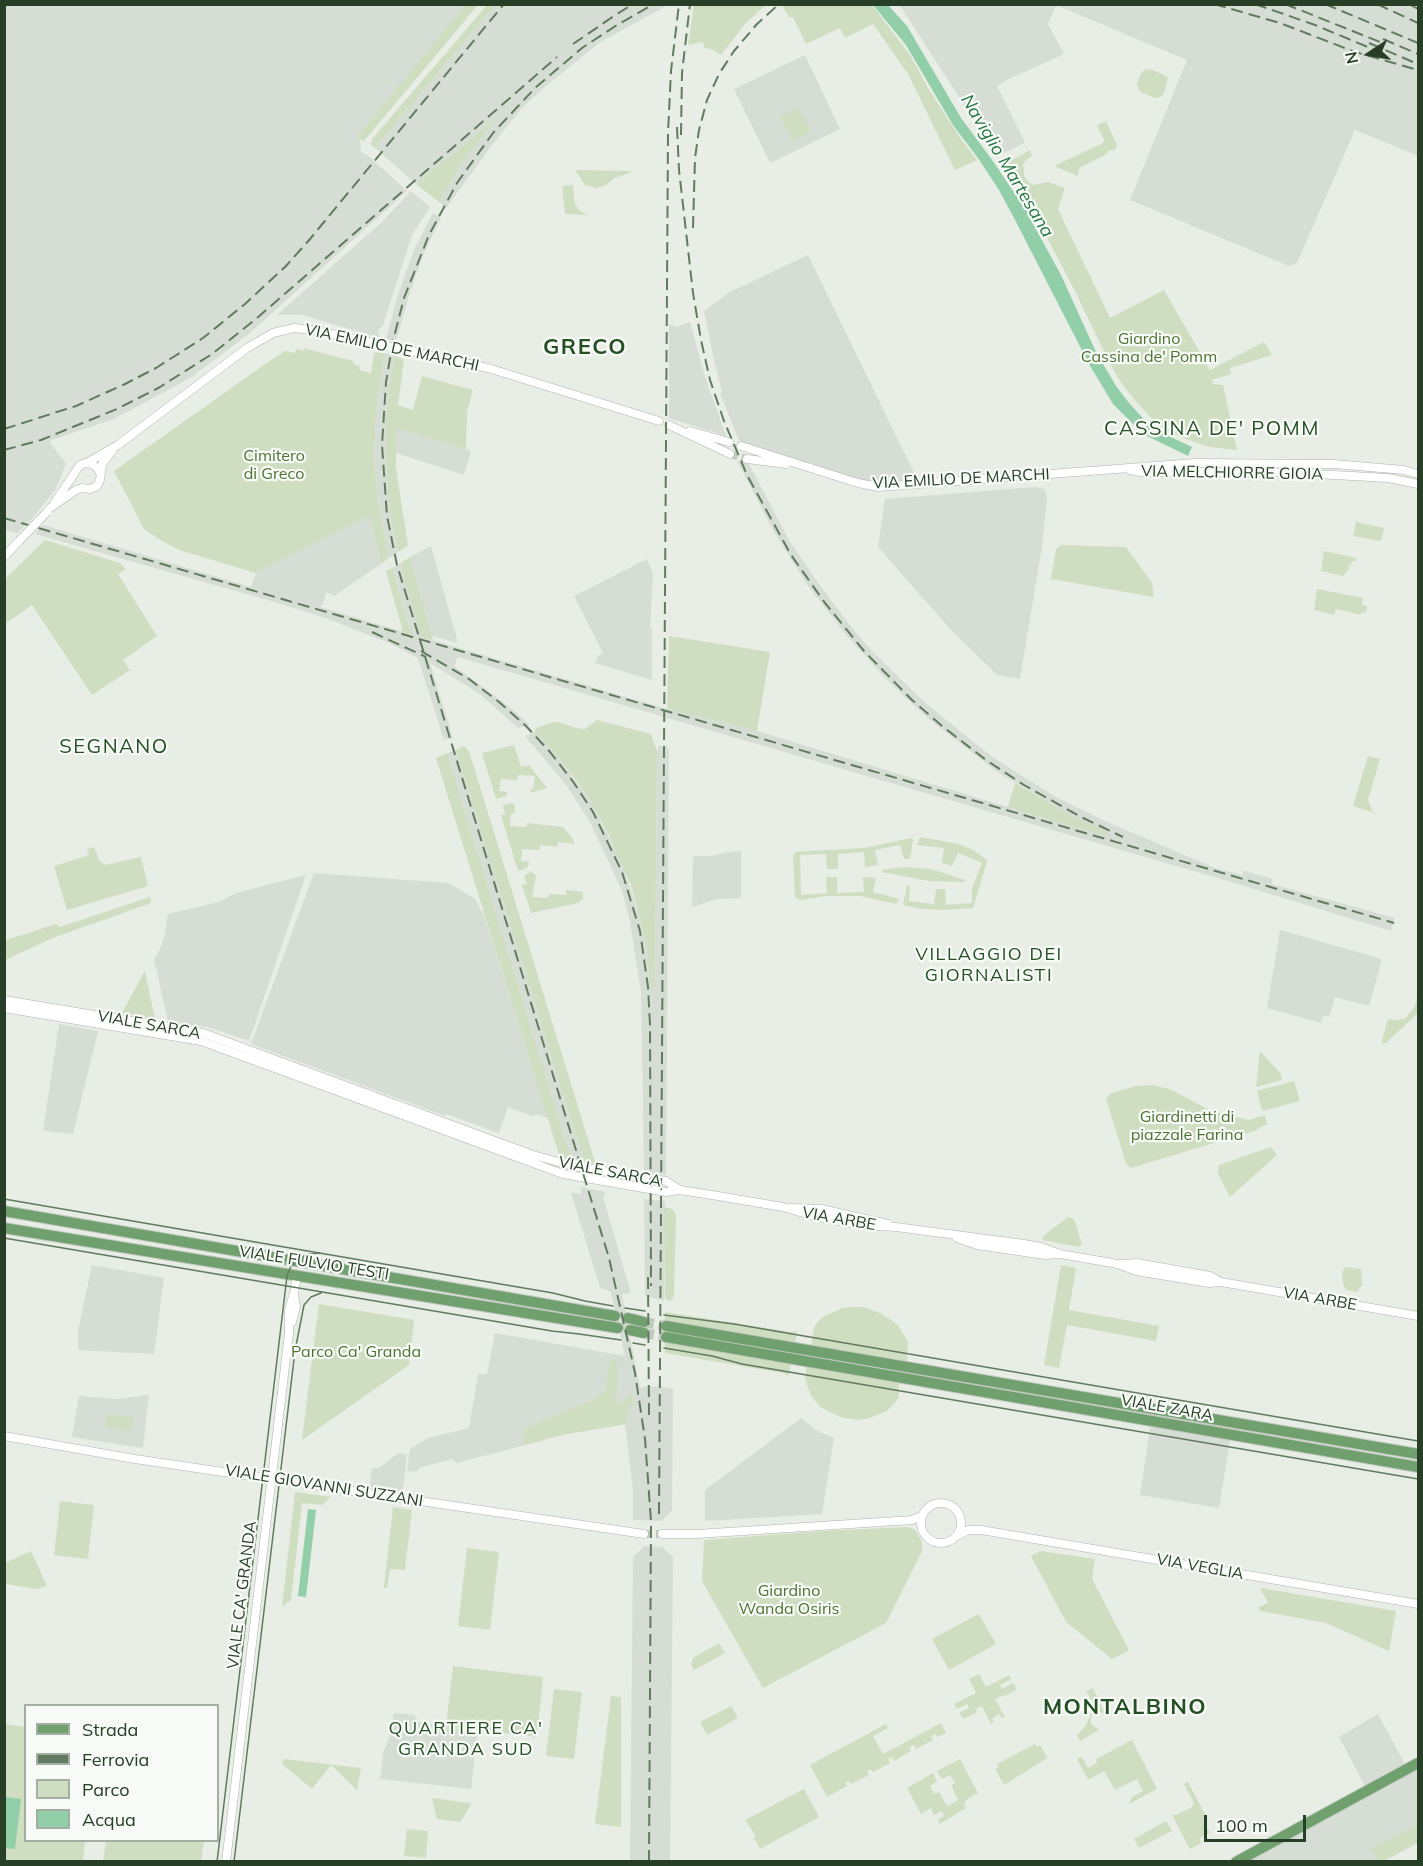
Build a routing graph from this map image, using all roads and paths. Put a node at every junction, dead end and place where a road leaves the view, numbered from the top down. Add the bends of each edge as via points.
1 (659, 422) dead end
2 (729, 442) dead end
3 (118, 444) junction
4 (741, 446) dead end
5 (730, 454) tunnel mouth
6 (747, 459) tunnel mouth
7 (87, 463) junction
8 (800, 465) junction
9 (1124, 469) junction
10 (75, 473) junction
11 (100, 474) junction
12 (1419, 474) edge
13 (1419, 484) edge
14 (82, 488) junction
15 (49, 510) junction
16 (4, 557) edge
17 (4, 1000) edge
18 (4, 1008) edge
19 (680, 1190) junction
20 (4, 1211) edge
21 (4, 1228) edge
22 (299, 1262) junction
23 (297, 1276) junction
24 (615, 1316) dead end
25 (1419, 1316) edge
26 (628, 1318) dead end
27 (618, 1328) dead end
28 (630, 1330) dead end
29 (666, 1331) tunnel mouth
30 (802, 1355) junction
31 (4, 1436) edge
32 (1419, 1454) edge
33 (1419, 1467) edge
34 (271, 1478) junction
35 (958, 1514) junction
36 (922, 1516) junction
37 (912, 1520) junction
38 (921, 1526) junction
39 (981, 1530) junction
40 (644, 1534) tunnel mouth
41 (662, 1534) tunnel mouth
42 (956, 1536) junction
43 (1419, 1604) edge
44 (1419, 1763) edge
45 (226, 1862) edge
46 (1236, 1862) edge

1 - 3 street, VIA EMILIO DE MARCHI via 488,368 294,328 273,333 248,348
2 - 5 street via 669,425
3 - 7 street, VIA EMILIO DE MARCHI
3 - 11 street, VIA EMILIO DE MARCHI via 104,460
4 - 8 street, VIA EMILIO DE MARCHI
6 - 8 street, VIA EMILIO DE MARCHI
7 - 10 street, VIA EMILIO DE MARCHI
7 - 11 street via 96,466
8 - 9 street, VIA EMILIO DE MARCHI via 880,487
9 - 12 street, VIA MELCHIORRE GIOIA via 1195,463 1334,464
9 - 13 street, VIA MELCHIORRE GIOIA via 1354,476
10 - 14 street via 75,481
10 - 15 street, VIA EMILIO DE MARCHI
11 - 14 street, VIA EMILIO DE MARCHI via 100,482 94,488
14 - 15 street, VIA EMILIO DE MARCHI
15 - 16 street, VIA EMILIO DE MARCHI, bridge
17 - 19 street, VIALE SARCA via 203,1033 533,1155 573,1166 666,1181
18 - 19 street, VIALE SARCA via 201,1041 563,1174 666,1192
19 - 25 street, VIA ARBE via 861,1225 1032,1245 1136,1271
20 - 22 main road, VIALE FULVIO TESTI
21 - 23 main road, VIALE FULVIO TESTI
22 - 23 main road, VIALE CA' GRANDA
22 - 24 main road, VIALE FULVIO TESTI
23 - 27 main road, VIALE FULVIO TESTI
23 - 34 street, VIALE CA' GRANDA via 289,1310
26 - 28 main road via 644,1327
29 - 30 main road
30 - 32 main road, VIALE ZARA via 911,1367
30 - 33 main road, VIALE ZARA via 910,1379
31 - 34 street, VIALE GIOVANNI SUZZANI
34 - 40 street, VIALE GIOVANNI SUZZANI
34 - 45 street, VIALE CA' GRANDA
35 - 36 street via 941,1503 928,1508
35 - 39 street, VIA VEGLIA via 966,1524
35 - 42 street via 960,1526
36 - 37 street
36 - 38 street
37 - 38 street
37 - 41 street
38 - 42 street via 935,1542
39 - 42 street, VIA VEGLIA via 965,1530
39 - 43 street, VIA VEGLIA
44 - 46 main road

